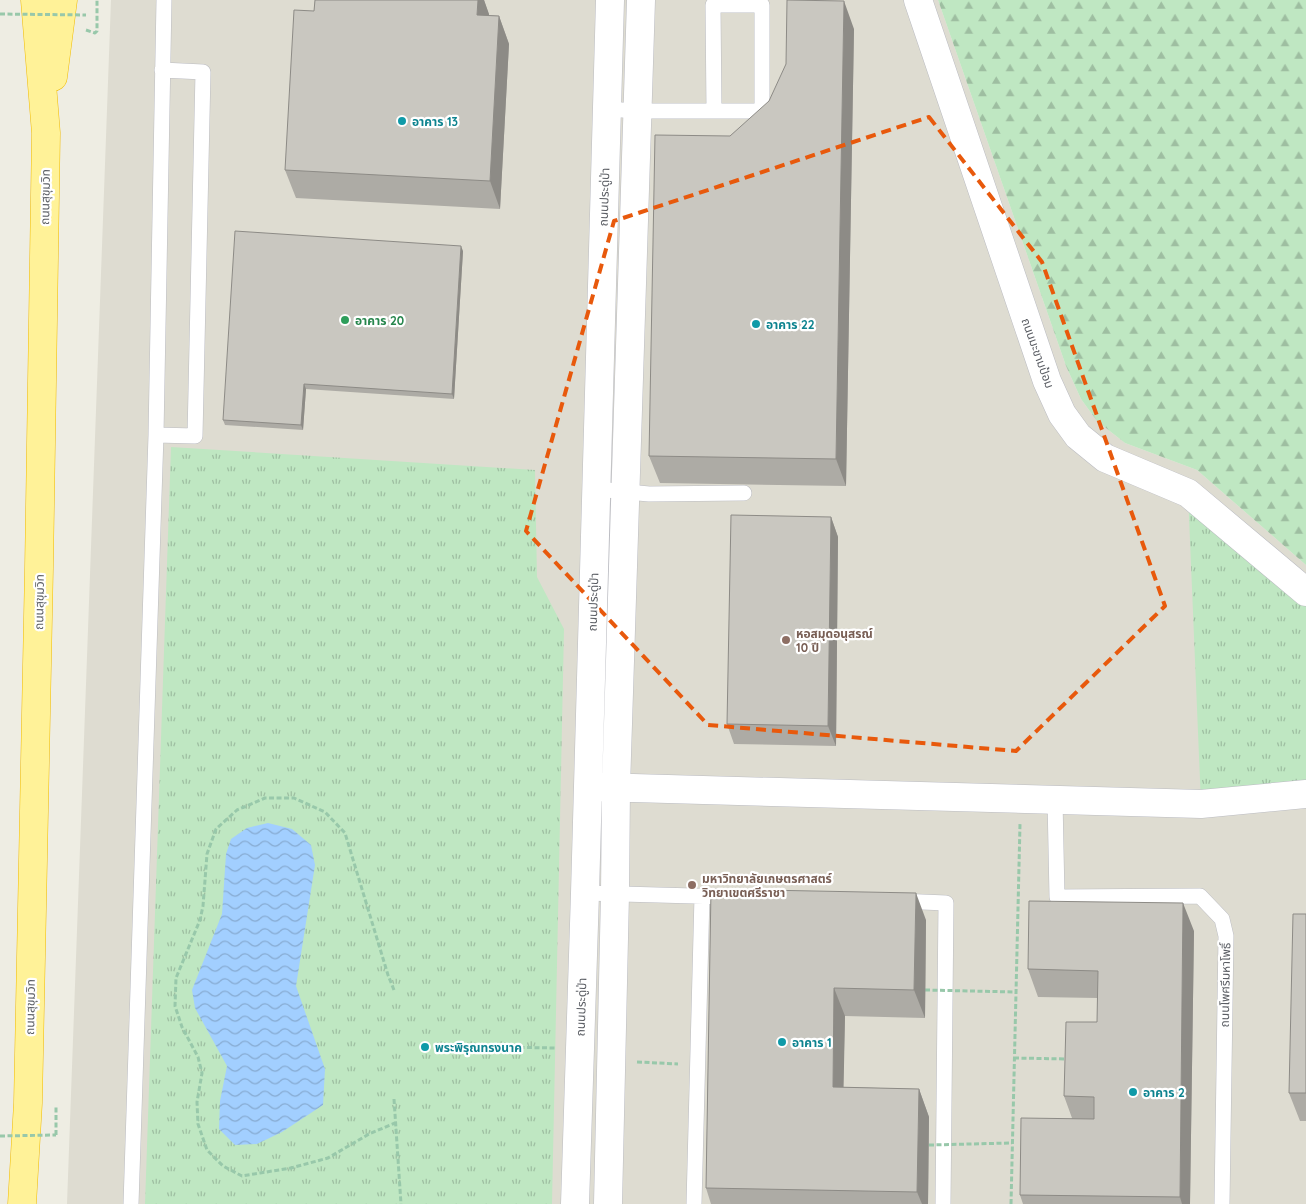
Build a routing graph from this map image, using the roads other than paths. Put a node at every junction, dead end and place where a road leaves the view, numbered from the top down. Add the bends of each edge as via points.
1 (35, 0) edge
2 (63, 0) edge
3 (164, 0) edge
4 (610, 0) edge
5 (641, 0) edge
6 (918, 0) edge
7 (162, 70) junction
8 (606, 110) junction
9 (637, 111) junction
10 (714, 111) junction
11 (46, 133) junction
12 (156, 435) junction
13 (596, 489) junction
14 (624, 491) junction
15 (744, 493) dead end
16 (1306, 592) edge
17 (588, 786) junction
18 (616, 787) junction
19 (1306, 794) edge
20 (1055, 799) junction
21 (585, 893) junction
22 (615, 894) junction
23 (702, 896) junction
24 (741, 897) edge
25 (887, 901) edge
26 (22, 1204) edge
27 (131, 1204) edge
28 (575, 1204) edge
29 (608, 1204) edge
30 (694, 1204) edge
31 (943, 1204) edge
32 (1222, 1204) edge

1 - 11 highway, ถนนสุขุมวิท
2 - 11 highway
3 - 7 lane
4 - 8 street, ถนนประดู่ป่า
5 - 9 street
6 - 16 street, ถนนมะขามป้อม via 1047,381 1062,414 1078,436 1106,458 1188,493
7 - 12 lane
7 - 12 lane via 204,72 195,436
8 - 9 lane
8 - 13 street, ถนนประดู่ป่า
9 - 10 lane
9 - 14 street
10 - 10 lane via 713,5 762,5 762,110
11 - 26 highway, ถนนสุขุมวิท via 28,1103
12 - 27 lane
13 - 14 lane
13 - 17 street, ถนนประดู่ป่า
14 - 15 lane via 649,494
14 - 18 street
17 - 18 street
17 - 21 street, ถนนประดู่ป่า
18 - 20 street
18 - 22 street
19 - 20 street via 1201,804
20 - 32 lane, ถนนโพศรีมหาโพธิ์ via 1057,897 1200,896 1222,918 1226,936
21 - 22 lane
21 - 28 street, ถนนประดู่ป่า
22 - 23 lane
22 - 29 street
23 - 24 lane
23 - 30 lane
25 - 31 lane via 946,902

